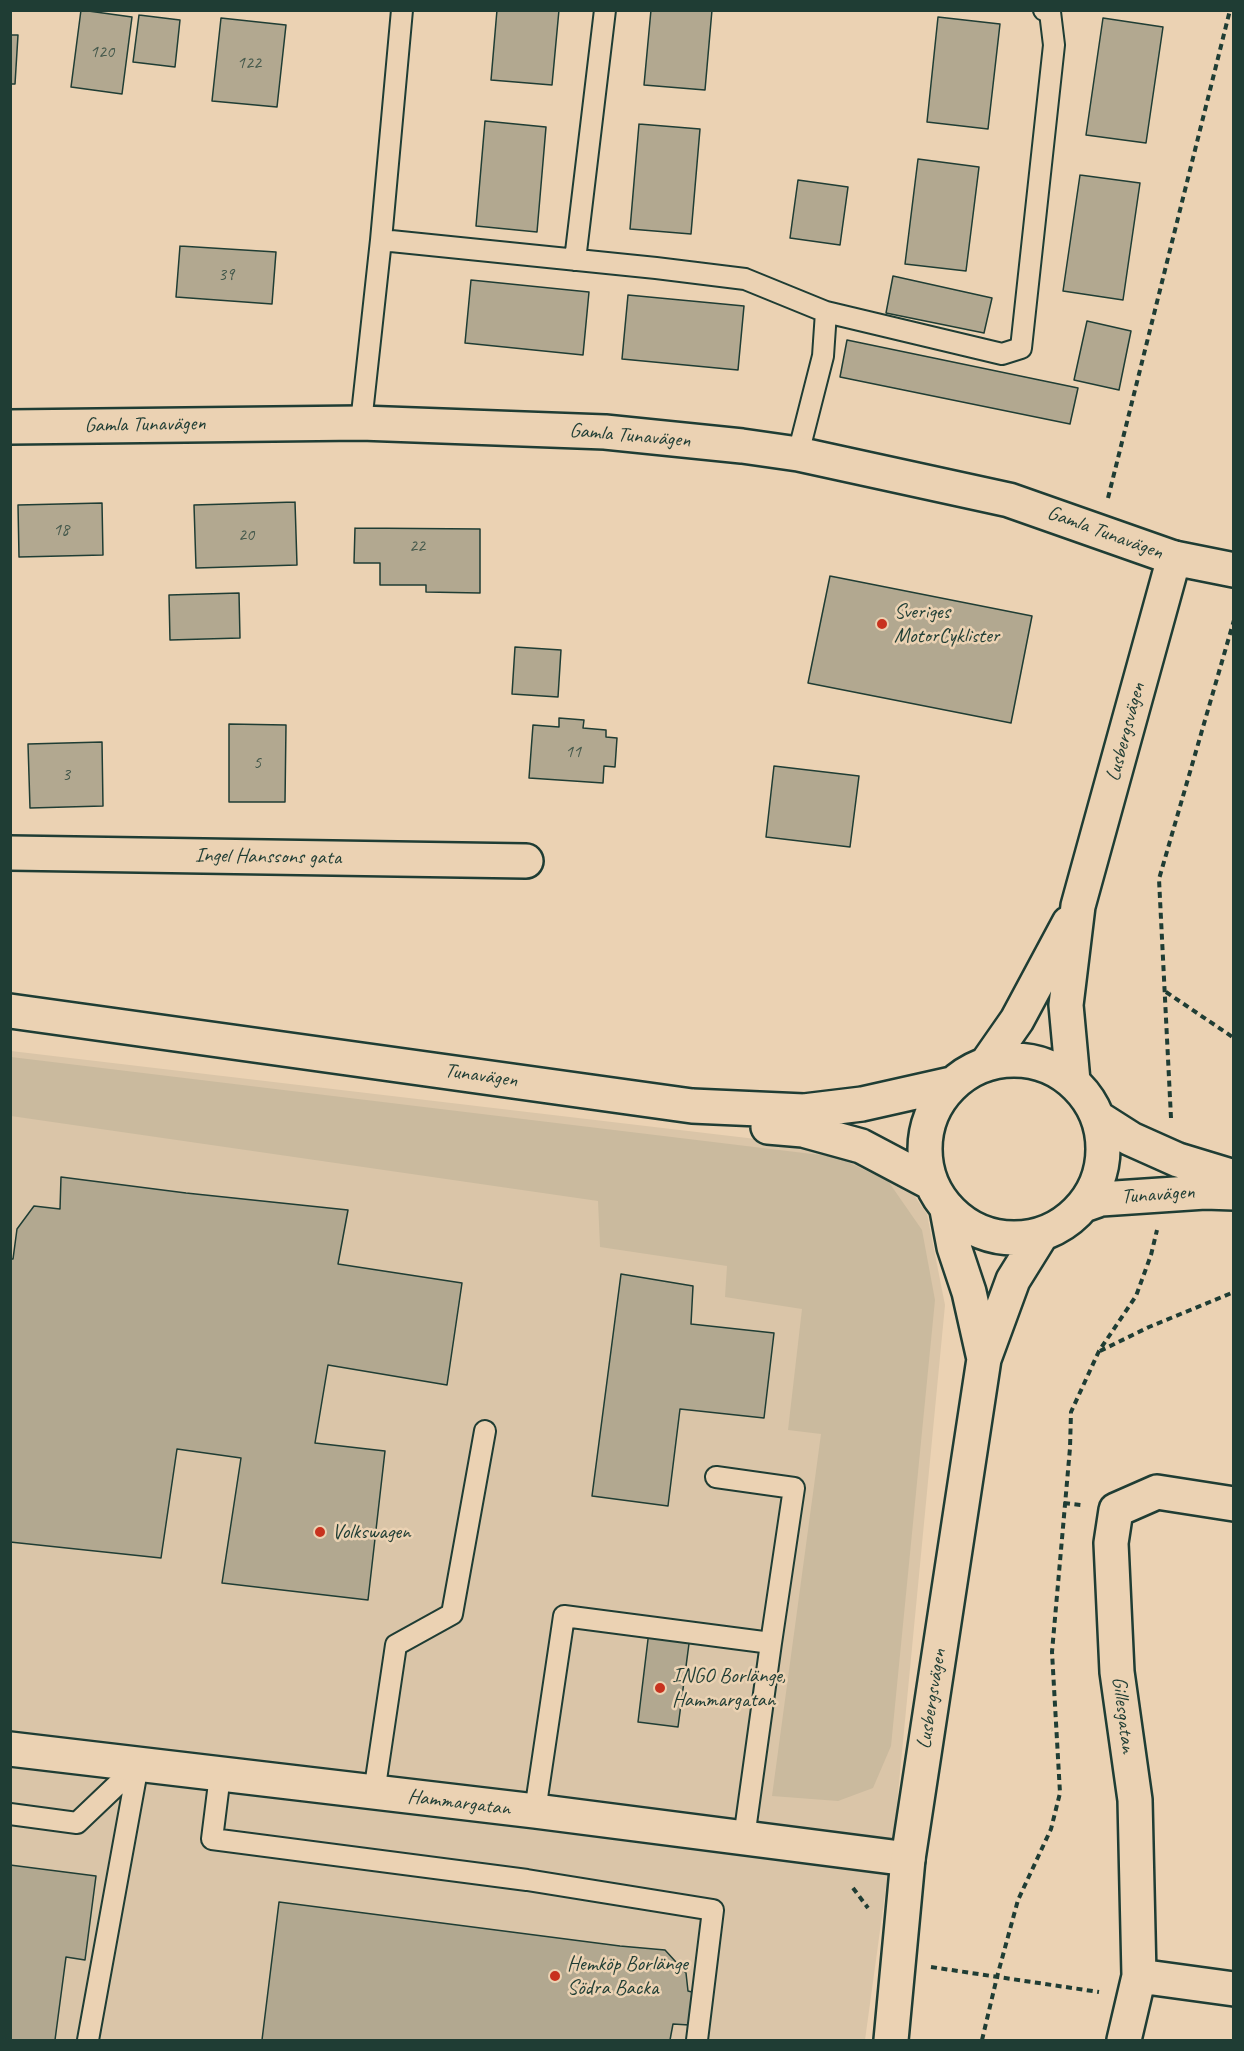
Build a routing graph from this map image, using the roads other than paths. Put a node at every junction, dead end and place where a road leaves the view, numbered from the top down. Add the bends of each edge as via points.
1 (402, 10) edge
2 (605, 10) edge
3 (1044, 10) edge
4 (381, 240) junction
5 (575, 260) junction
6 (826, 312) junction
7 (361, 423) junction
8 (10, 427) edge
9 (798, 454) junction
10 (1174, 558) junction
11 (1233, 570) edge
12 (10, 853) edge
13 (526, 861) dead end
14 (1078, 906) junction
15 (10, 1011) edge
16 (10, 1032) edge
17 (987, 1063) junction
18 (1073, 1081) junction
19 (951, 1084) junction
20 (1098, 1118) junction
21 (1233, 1177) edge
22 (1233, 1193) edge
23 (939, 1196) junction
24 (1084, 1205) junction
25 (1041, 1235) junction
26 (984, 1359) junction
27 (485, 1431) dead end
28 (716, 1477) dead end
29 (1233, 1504) edge
30 (771, 1643) junction
31 (10, 1749) edge
32 (138, 1765) junction
33 (220, 1775) junction
34 (375, 1793) junction
35 (535, 1811) junction
36 (10, 1814) edge
37 (744, 1838) junction
38 (908, 1859) junction
39 (1138, 1976) junction
40 (1233, 1989) edge
41 (88, 2040) edge
42 (697, 2040) edge
43 (891, 2040) edge
44 (1124, 2040) edge

1 - 4 lane
2 - 5 lane
3 - 6 lane via 1050,12 1054,45 1021,348 1002,354
4 - 5 lane
4 - 7 lane
5 - 6 lane via 745,279
6 - 9 lane via 823,356
7 - 8 street, Gamla Tunavägen
7 - 9 street, Gamla Tunavägen via 605,432
9 - 10 street, Gamla Tunavägen via 1009,500
10 - 11 street, Gamla Tunavägen
10 - 14 street, Lusbergsvägen
12 - 13 street, Ingel Hanssons gata
14 - 17 street, Lusbergsvägen via 1017,1020
14 - 18 street, Lusbergsvägen via 1066,1005
15 - 19 street, Tunavägen via 693,1106 804,1111 862,1104
16 - 23 street, Tunavägen via 666,1117 803,1130 861,1146
17 - 18 street via 1017,1059 1047,1065
17 - 19 street
18 - 20 street
19 - 23 street via 935,1106 926,1131 924,1157
20 - 21 street, Tunavägen via 1131,1139 1178,1160
20 - 24 street via 1103,1161 1097,1184
22 - 24 street, Tunavägen via 1112,1198
23 - 25 street via 961,1222 978,1231 999,1238
23 - 26 street, Lusbergsvägen via 969,1292
24 - 25 street via 1065,1223
25 - 26 street, Lusbergsvägen via 1013,1280
26 - 38 street, Lusbergsvägen
27 - 34 lane via 452,1614 396,1645
28 - 30 lane via 794,1488
29 - 39 street, Gillesgatan via 1157,1492 1116,1510 1111,1543 1117,1672 1135,1800
30 - 35 lane via 564,1616
30 - 37 lane
31 - 32 street, Hammargatan
32 - 33 street, Hammargatan
32 - 36 lane via 77,1822
32 - 41 lane
33 - 34 street, Hammargatan
33 - 42 lane via 212,1839 527,1880 713,1910
34 - 35 street, Hammargatan
35 - 37 street, Hammargatan
37 - 38 street, Hammargatan
38 - 43 street, Lusbergsvägen
39 - 40 street
39 - 44 street, Gillesgatan

